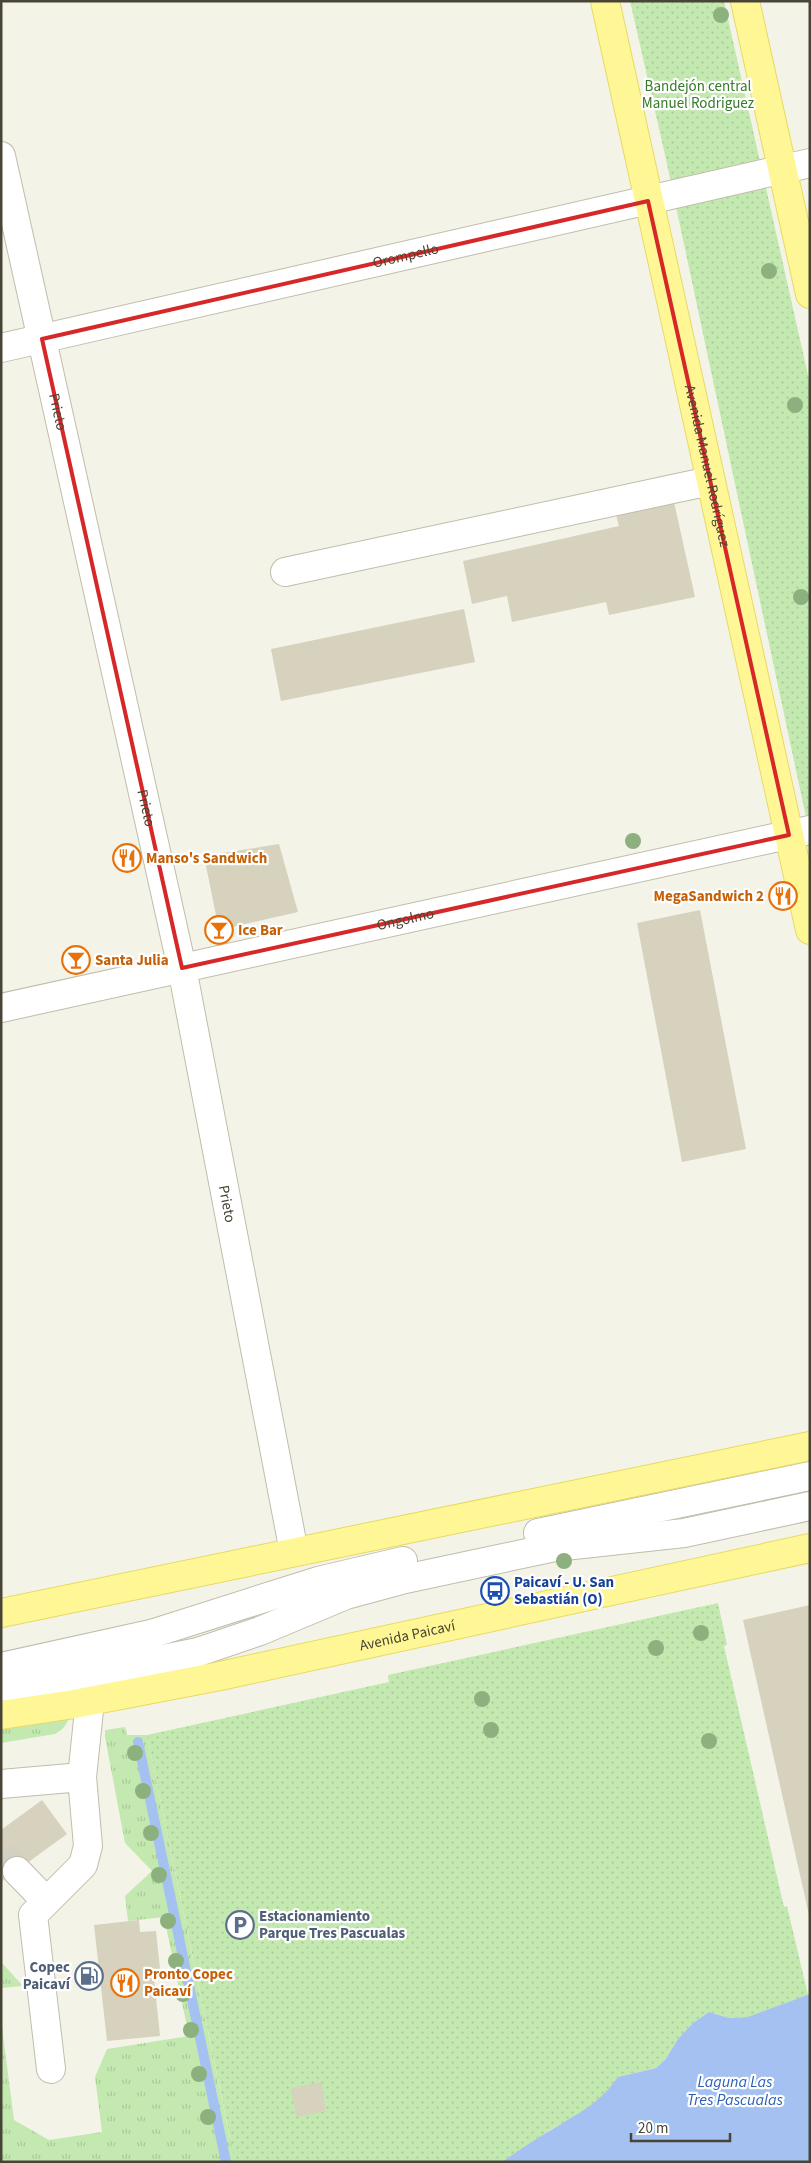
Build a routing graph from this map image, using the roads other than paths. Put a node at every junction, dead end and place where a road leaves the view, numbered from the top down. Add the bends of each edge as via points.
1 (604, 1) edge
2 (745, 1) edge
3 (1, 156) edge
4 (810, 163) edge
5 (782, 169) junction
6 (648, 201) junction
7 (810, 294) edge
8 (42, 339) junction
9 (1, 348) edge
10 (710, 481) junction
11 (285, 572) dead end
12 (799, 833) edge
13 (810, 930) edge
14 (182, 968) junction
15 (1, 1008) edge
16 (810, 1446) edge
17 (810, 1476) edge
18 (810, 1506) edge
19 (810, 1548) edge
20 (294, 1552) junction
21 (1, 1613) edge
22 (1, 1667) edge
23 (1, 1688) edge
24 (90, 1701) junction
25 (1, 1715) edge
26 (82, 1777) junction
27 (1, 1784) edge
28 (17, 1870) tunnel mouth
29 (46, 1901) junction
30 (51, 2069) dead end

1 - 6 main road, Avenida Manuel Rodríguez
2 - 5 main road
3 - 8 street, Prieto
4 - 5 street, Orompello
5 - 6 street, Orompello
5 - 7 main road
6 - 8 street, Orompello
6 - 10 main road, Avenida Manuel Rodríguez
8 - 9 street, Orompello
8 - 14 street, Prieto
10 - 11 street
10 - 12 main road, Avenida Manuel Rodríguez
12 - 13 main road, Avenida Manuel Rodríguez
12 - 14 street, Ongolmo
14 - 15 street, Ongolmo
14 - 20 street, Prieto
16 - 20 main road
17 - 22 street via 342,1575 150,1634
18 - 23 street via 684,1533 555,1548 405,1579 346,1595 260,1631 198,1652 95,1674
19 - 24 main road, Avenida Paicaví
20 - 21 main road
24 - 25 main road, Avenida Paicaví
24 - 26 street
26 - 27 street
26 - 29 street via 88,1846 83,1865
28 - 29 street
29 - 30 street via 33,1915

